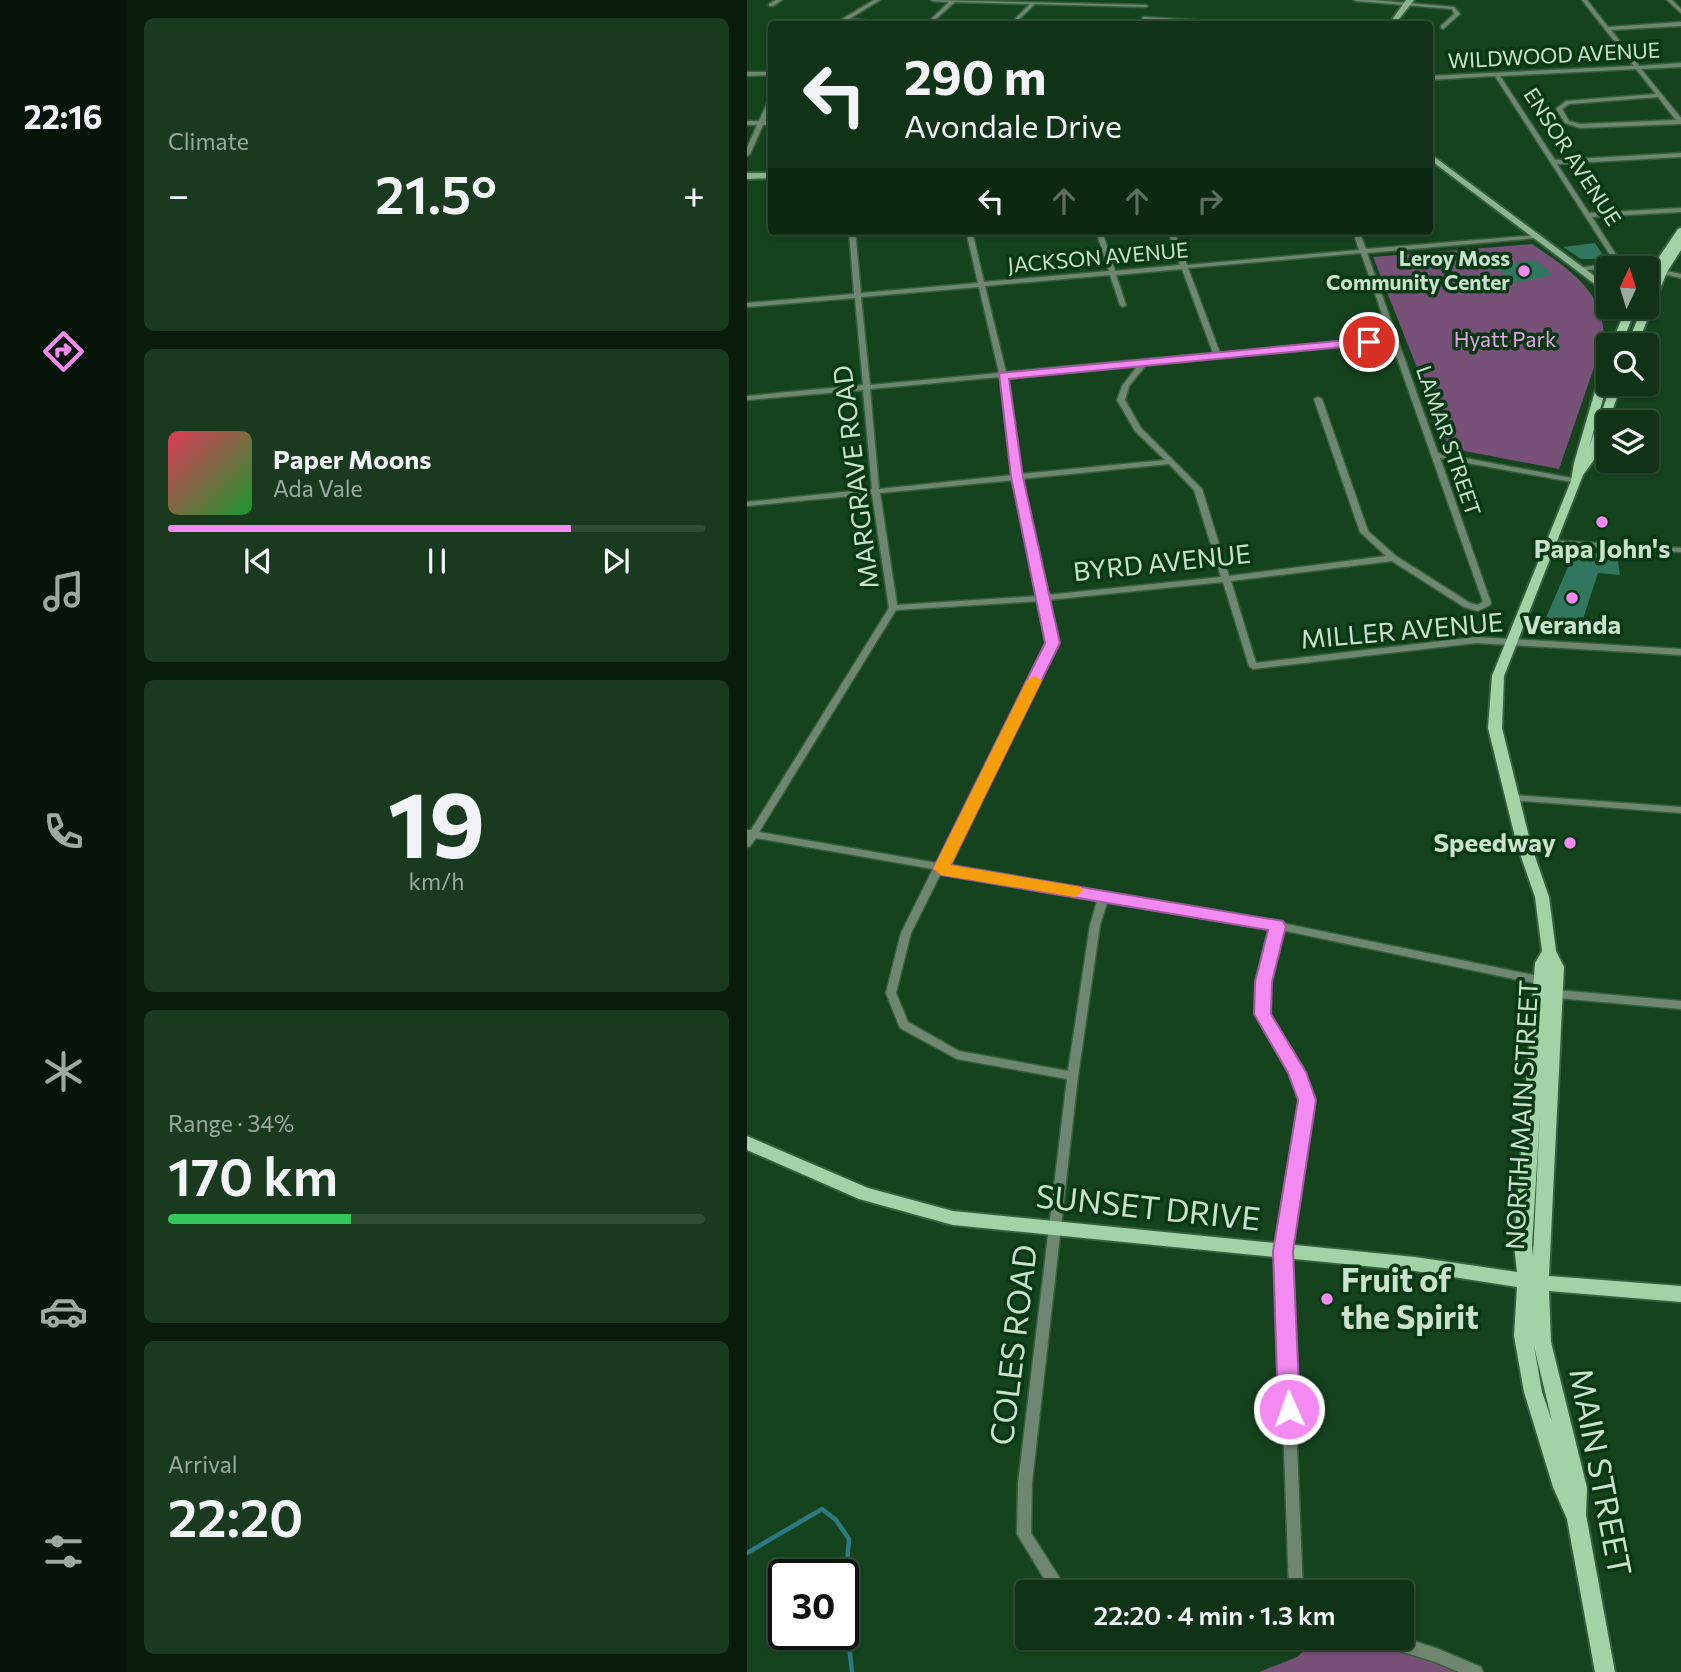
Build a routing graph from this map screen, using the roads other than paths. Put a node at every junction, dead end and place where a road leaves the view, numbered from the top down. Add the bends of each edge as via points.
1 (780, 0) edge
2 (878, 0) edge
3 (936, 0) edge
4 (1356, 0) edge
5 (1584, 0) edge
6 (1669, 0) edge
7 (953, 1) edge
8 (1035, 2) edge
9 (1409, 2) edge
10 (1146, 3) edge
11 (771, 5) dead end
12 (1681, 12) edge
13 (845, 20) joint
14 (856, 21) edge
15 (931, 21) edge
16 (1015, 21) edge
17 (1143, 21) edge
18 (1394, 21) edge
19 (1681, 24) edge
20 (1443, 27) dead end
21 (1608, 29) junction
22 (1681, 65) edge
23 (1638, 67) junction
24 (747, 74) edge
25 (768, 74) edge
26 (1497, 75) junction
27 (1433, 78) edge
28 (1660, 96) junction
29 (768, 108) edge
30 (1680, 121) edge
31 (747, 123) edge
32 (761, 123) junction
33 (768, 123) edge
34 (747, 154) edge
35 (1681, 155) edge
36 (1433, 158) edge
37 (1554, 162) junction
38 (1448, 168) junction
39 (1433, 169) edge
40 (747, 176) edge
41 (768, 176) edge
42 (1681, 210) edge
43 (1589, 215) junction
44 (852, 235) edge
45 (970, 235) edge
46 (1100, 235) edge
47 (1173, 235) edge
48 (1357, 235) edge
49 (1680, 235) edge
50 (1536, 236) junction
51 (1363, 251) junction
52 (1185, 268) junction
53 (1580, 269) junction
54 (1659, 269) edge
55 (1659, 272) edge
56 (1113, 275) junction
57 (1681, 276) edge
58 (1596, 282) edge
59 (980, 285) junction
60 (857, 295) junction
61 (747, 305) edge
62 (1123, 305) dead end
63 (1394, 340) junction
64 (1217, 355) junction
65 (1144, 363) junction
66 (1003, 376) junction
67 (865, 387) junction
68 (1599, 396) edge
69 (1612, 396) edge
70 (747, 398) edge
71 (1318, 399) dead end
72 (1434, 455) junction
73 (1169, 462) junction
74 (1017, 477) junction
75 (1578, 477) junction
76 (876, 493) junction
77 (747, 504) edge
78 (1553, 542) junction
79 (1681, 550) edge
80 (1393, 558) junction
81 (1226, 579) junction
82 (1043, 596) junction
83 (893, 608) junction
84 (1514, 641) junction
85 (1681, 652) edge
86 (1513, 797) junction
87 (1681, 810) edge
88 (751, 833) edge
89 (747, 844) edge
90 (941, 869) junction
91 (1104, 896) junction
92 (1277, 926) junction
93 (1549, 951) junction
94 (1543, 981) junction
95 (1557, 994) junction
96 (1681, 1005) edge
97 (1073, 1076) junction
98 (747, 1143) edge
99 (1054, 1230) junction
100 (1283, 1251) junction
101 (1533, 1281) junction
102 (1681, 1294) edge
103 (1576, 1515) joint
104 (1053, 1580) edge
105 (1296, 1580) edge
106 (1414, 1648) edge
107 (1476, 1672) edge
108 (1605, 1672) edge

1 - 11 street
2 - 13 street
3 - 7 street
4 - 9 street
5 - 21 street
6 - 12 street
7 - 8 street
7 - 15 street
8 - 10 street
8 - 16 street
9 - 18 main road
9 - 20 street via 1454,8 1457,14
10 - 17 street
13 - 14 street
19 - 21 street
21 - 23 street
22 - 23 street, WILDWOOD AVENUE
23 - 26 street, WILDWOOD AVENUE
23 - 28 street
24 - 25 street
26 - 27 street, WILDWOOD AVENUE
26 - 37 street, ENSOR AVENUE
28 - 30 street
28 - 30 street via 1568,102 1558,109 1567,122 1580,126
29 - 32 street
31 - 32 street
32 - 33 street
32 - 34 street
35 - 37 street
36 - 38 main road
37 - 43 street, ENSOR AVENUE
38 - 39 main road
38 - 50 main road
40 - 41 main road
42 - 43 street
43 - 53 street, ENSOR AVENUE via 1617,261
44 - 60 street, MARGRAVE ROAD
45 - 59 street
46 - 56 street
47 - 52 street
48 - 51 street, LAMAR STREET
49 - 54 main road
50 - 51 street, JACKSON AVENUE
50 - 53 main road
51 - 52 street, JACKSON AVENUE
51 - 63 street, LAMAR STREET
52 - 56 street, JACKSON AVENUE
52 - 64 street
53 - 58 main road
55 - 57 street
56 - 59 street, JACKSON AVENUE
56 - 62 street
59 - 60 street, JACKSON AVENUE
59 - 66 street
60 - 61 street, JACKSON AVENUE
60 - 67 street, MARGRAVE ROAD
63 - 64 street
63 - 72 street, LAMAR STREET
64 - 65 street
65 - 66 street
65 - 73 street via 1121,400 1138,429
66 - 67 street
66 - 74 street
67 - 70 street
67 - 76 street, MARGRAVE ROAD
68 - 75 main road, NORTH MAIN STREET
69 - 75 main road, NORTH MAIN STREET via 1591,457
71 - 80 street via 1364,532
72 - 75 street
72 - 80 street, LAMAR STREET via 1487,603 1478,608 1467,605
73 - 74 street
73 - 81 street via 1198,489
74 - 76 street
74 - 82 street
75 - 78 main road, NORTH MAIN STREET
76 - 77 street
76 - 83 street, MARGRAVE ROAD
78 - 79 street
78 - 84 main road, NORTH MAIN STREET
80 - 81 street, BYRD AVENUE
81 - 82 street, BYRD AVENUE
81 - 84 street, MILLER AVENUE via 1253,666 1476,640
82 - 83 street, BYRD AVENUE
82 - 90 street via 1053,643
83 - 88 street, MARGRAVE ROAD
84 - 85 street, MILLER AVENUE
84 - 86 main road, NORTH MAIN STREET via 1498,676 1495,709 1495,728
86 - 87 street
86 - 93 main road, NORTH MAIN STREET via 1543,897
88 - 89 street, MARGRAVE ROAD
88 - 90 street
90 - 91 street
90 - 97 street via 906,933 892,993 904,1026 957,1055
91 - 92 street
91 - 97 street, COLES ROAD via 1095,925
92 - 94 street
92 - 100 street via 1263,982 1263,1014 1297,1072 1307,1100
93 - 94 main road, NORTH MAIN STREET
93 - 95 main road, NORTH MAIN STREET via 1556,967
94 - 101 main road, NORTH MAIN STREET via 1523,1245
95 - 96 street
95 - 101 main road, NORTH MAIN STREET
97 - 99 street, COLES ROAD
98 - 99 main road, SUNSET DRIVE via 865,1194 952,1218
99 - 100 main road, SUNSET DRIVE
99 - 104 street, COLES ROAD via 1025,1483 1024,1534
100 - 101 main road, SUNSET DRIVE
100 - 105 street
101 - 102 main road, SUNSET DRIVE
101 - 103 main road, NORTH MAIN STREET via 1523,1336 1533,1392
103 - 108 main road, MAIN STREET
106 - 107 street

